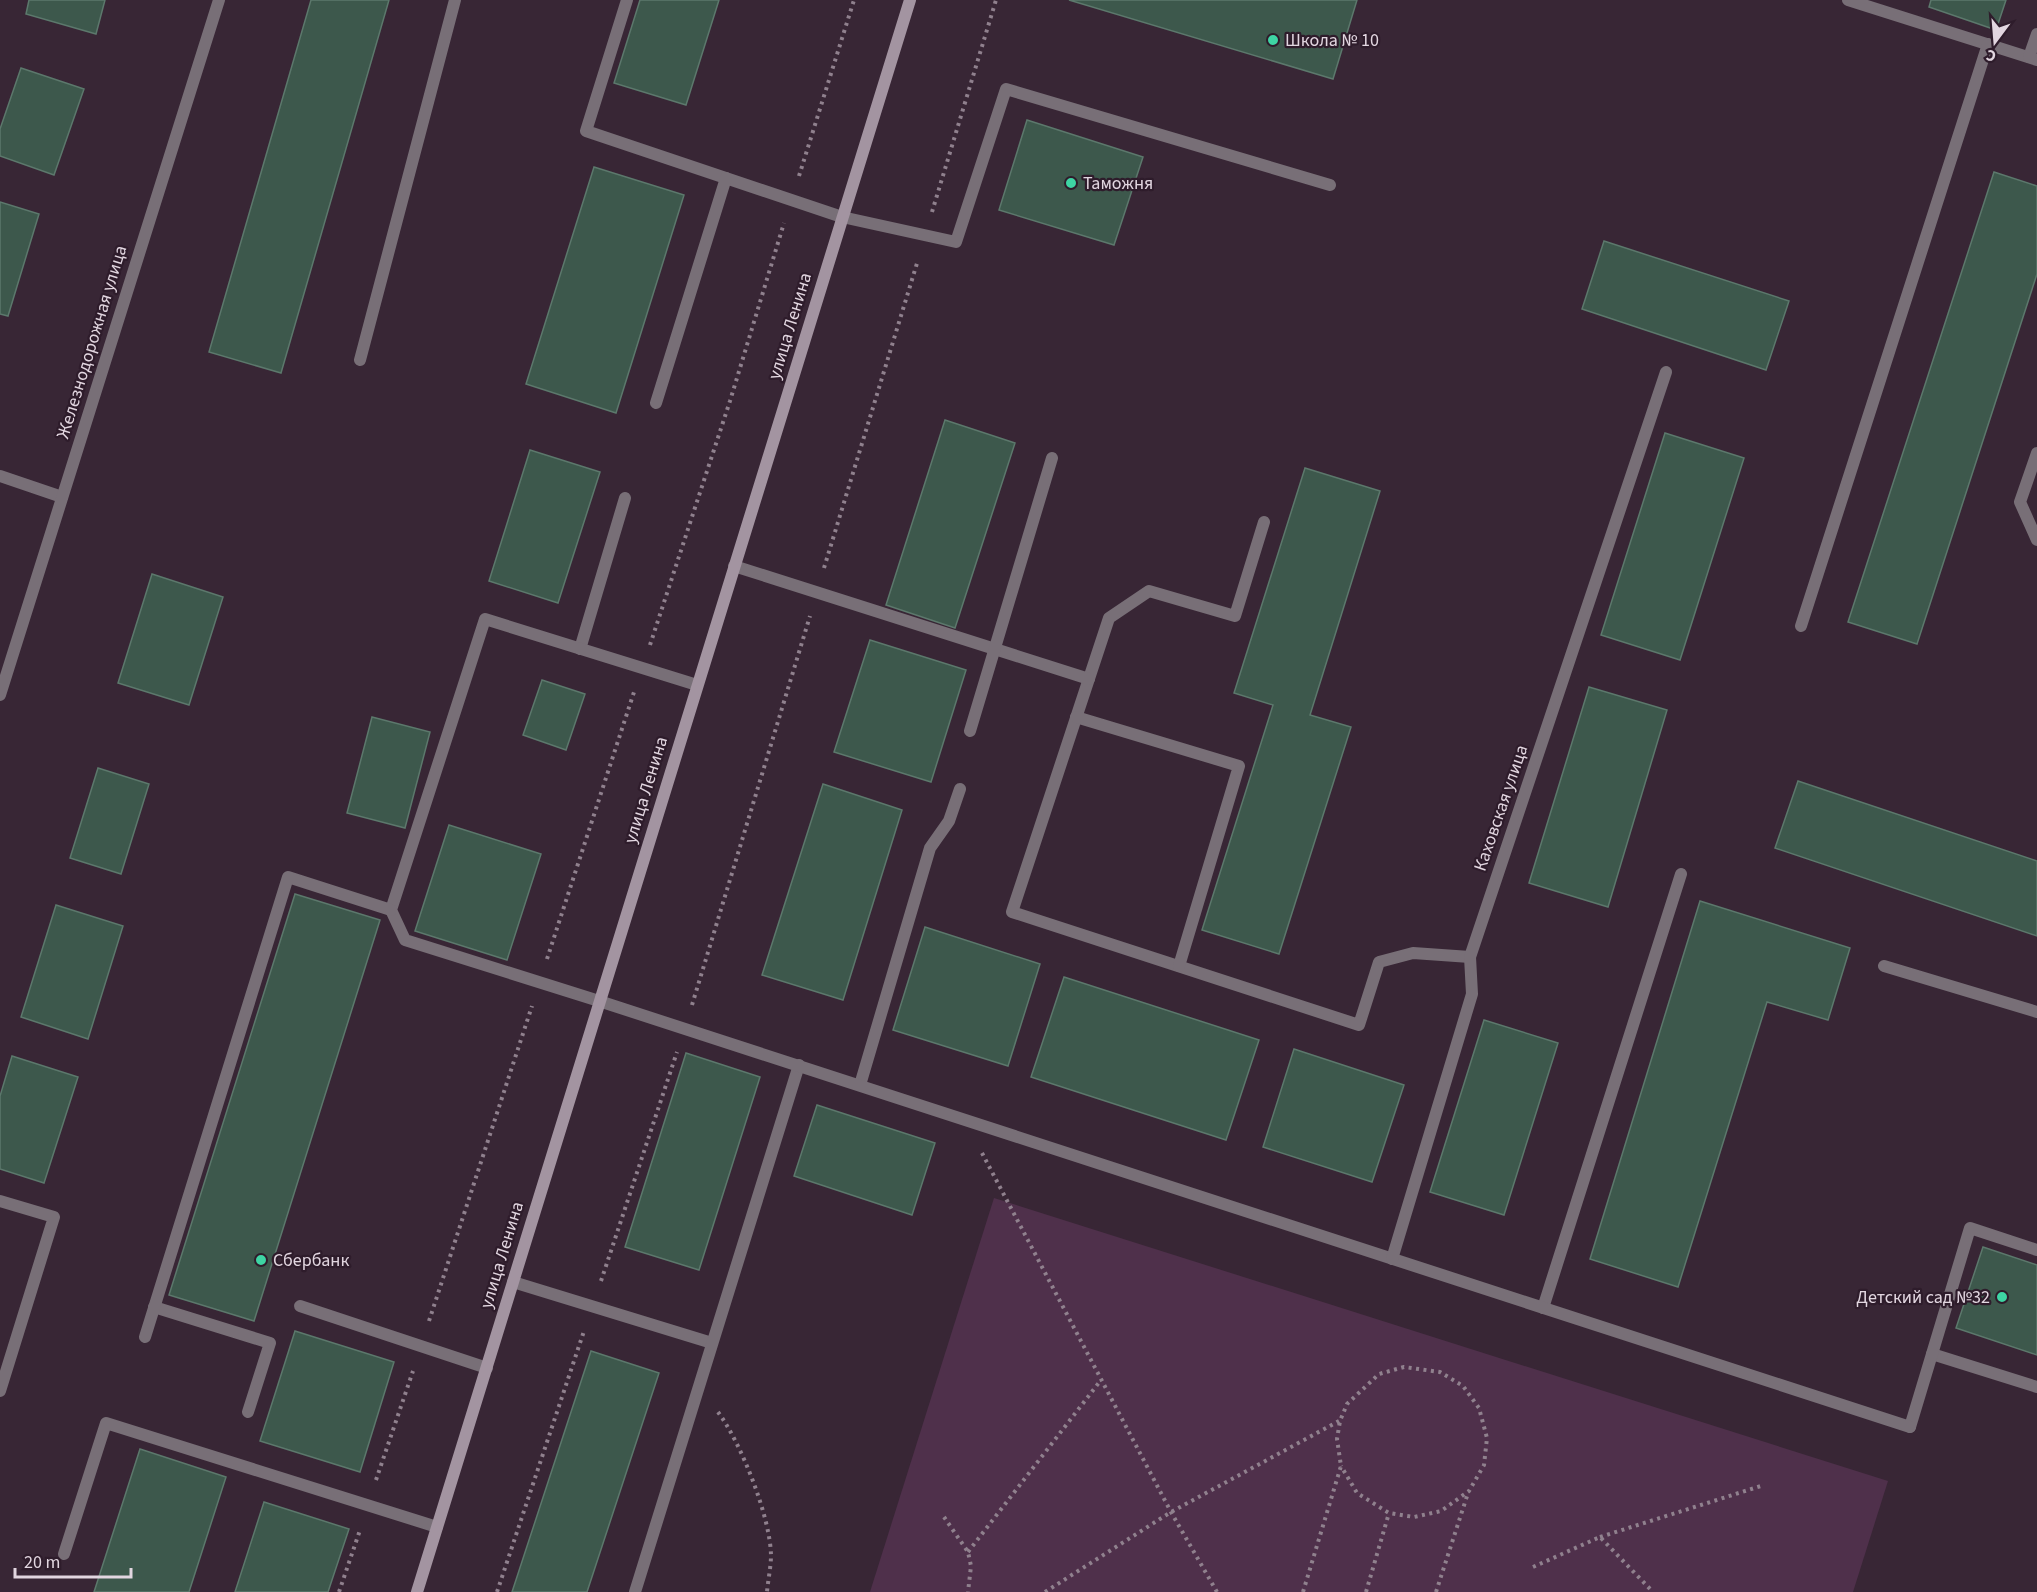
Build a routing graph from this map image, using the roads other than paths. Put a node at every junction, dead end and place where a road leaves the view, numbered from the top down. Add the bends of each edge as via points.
1 (219, 0) edge
2 (455, 0) edge
3 (627, 0) edge
4 (910, 0) edge
5 (1848, 0) edge
6 (2037, 34) edge
7 (1988, 44) junction
8 (2033, 58) edge
9 (726, 178) junction
10 (1330, 185) dead end
11 (842, 217) junction
12 (360, 360) dead end
13 (1666, 372) dead end
14 (656, 403) dead end
15 (2037, 453) edge
16 (1052, 458) dead end
17 (0, 476) edge
18 (62, 497) junction
19 (625, 498) dead end
20 (1264, 522) dead end
21 (2037, 540) edge
22 (734, 566) junction
23 (1801, 626) dead end
24 (580, 649) junction
25 (995, 650) junction
26 (1089, 679) junction
27 (697, 686) junction
28 (0, 695) edge
29 (1076, 717) junction
30 (970, 731) dead end
31 (960, 789) dead end
32 (1680, 874) dead end
33 (391, 910) junction
34 (1470, 957) junction
35 (1179, 966) junction
36 (1884, 966) dead end
37 (599, 1001) junction
38 (2037, 1012) edge
39 (799, 1065) junction
40 (860, 1085) junction
41 (0, 1202) edge
42 (2037, 1250) edge
43 (1392, 1259) junction
44 (513, 1282) junction
45 (300, 1306) dead end
46 (154, 1307) junction
47 (1543, 1308) junction
48 (145, 1337) dead end
49 (712, 1343) junction
50 (1932, 1353) junction
51 (487, 1368) junction
52 (2037, 1386) edge
53 (0, 1391) edge
54 (248, 1412) dead end
55 (437, 1527) junction
56 (64, 1554) dead end
57 (417, 1592) edge
58 (635, 1592) edge

1 - 18 street, Железнодорожная улица
2 - 12 street
3 - 9 street via 585,131
4 - 11 street, улица Ленина
5 - 7 street
6 - 8 street
7 - 8 street
7 - 23 street
9 - 11 street
9 - 14 street
10 - 11 street via 1006,89 956,242
11 - 22 street, улица Ленина
13 - 34 street, Каховская улица
15 - 21 street via 2020,502
16 - 25 street
17 - 18 street
18 - 28 street, Железнодорожная улица
19 - 24 street
20 - 26 street via 1235,616 1149,591 1109,618
22 - 25 street
22 - 27 street, улица Ленина
24 - 27 street
24 - 33 street via 485,619
25 - 26 street
25 - 30 street
26 - 29 street
27 - 37 street, улица Ленина
29 - 35 street via 1239,766
29 - 35 street via 1012,912
31 - 40 street via 949,821 930,848
32 - 47 street
33 - 37 street via 405,940
33 - 46 street via 288,877
34 - 35 street via 1413,953 1379,962 1359,1024
34 - 43 street, Каховская улица via 1472,994
36 - 38 street
37 - 39 street
37 - 44 street, улица Ленина
39 - 40 street
39 - 49 street
40 - 43 street
41 - 53 street via 54,1217
42 - 50 street via 1970,1228
43 - 47 street
44 - 49 street
44 - 51 street, улица Ленина
45 - 51 street
46 - 48 street
46 - 54 street via 270,1343
47 - 50 street via 1910,1427
49 - 58 street
50 - 52 street
51 - 55 street, улица Ленина
55 - 56 street via 106,1423
55 - 57 street, улица Ленина

